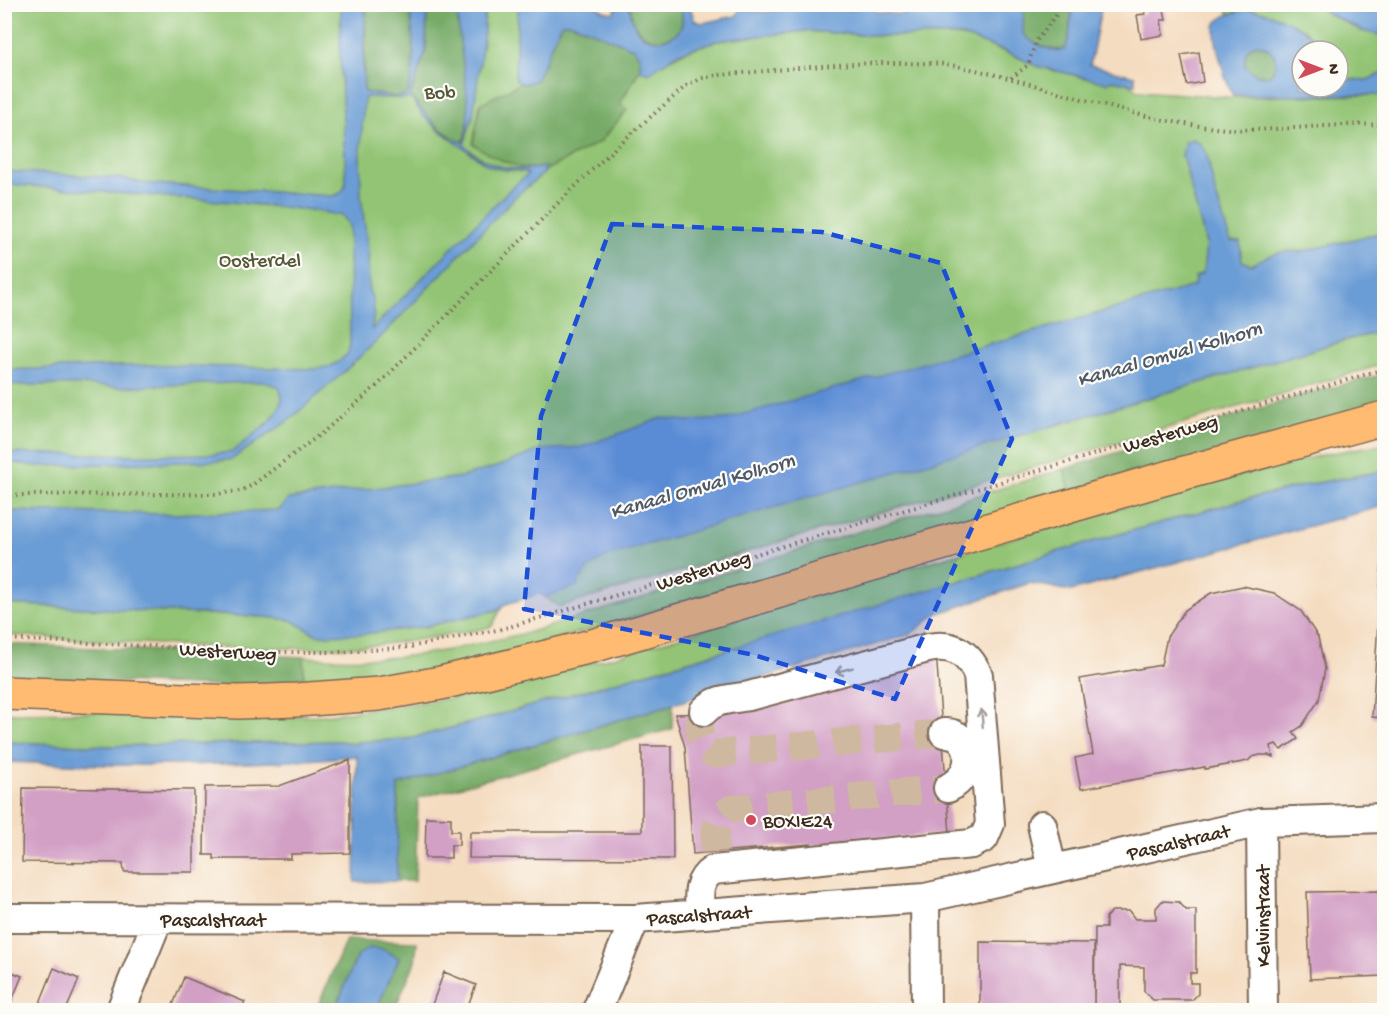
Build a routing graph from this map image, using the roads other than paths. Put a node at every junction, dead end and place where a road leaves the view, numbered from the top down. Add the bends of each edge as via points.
1 (1384, 418) edge
2 (1384, 434) edge
3 (1289, 446) junction
4 (4, 693) edge
5 (704, 711) dead end
6 (944, 733) tunnel mouth
7 (948, 788) tunnel mouth
8 (1384, 818) edge
9 (1262, 822) junction
10 (1042, 825) dead end
11 (1052, 869) junction
12 (925, 898) junction
13 (700, 915) junction
14 (4, 918) edge
15 (158, 919) junction
16 (635, 919) junction
17 (121, 1011) edge
18 (597, 1011) edge
19 (926, 1011) edge
20 (1263, 1011) edge

1 - 3 main road
2 - 3 main road
3 - 4 main road via 1152,482 603,642 441,683 379,694 238,702
13 -> 5 street via 699,886 715,861 972,844 984,838 996,810 978,675 973,663 953,647 941,645 749,696 720,700
6 - 7 street via 957,736 968,750 969,759 964,777
8 - 9 street, Pascalstraat
9 - 11 street, Pascalstraat
9 - 20 street, Kelvinstraat
10 - 11 street
11 - 12 street, Pascalstraat
12 - 13 street, Pascalstraat
12 - 19 street
13 - 16 street, Pascalstraat
14 - 15 street, Pascalstraat
15 - 16 street, Pascalstraat
15 - 17 street
16 - 18 street

